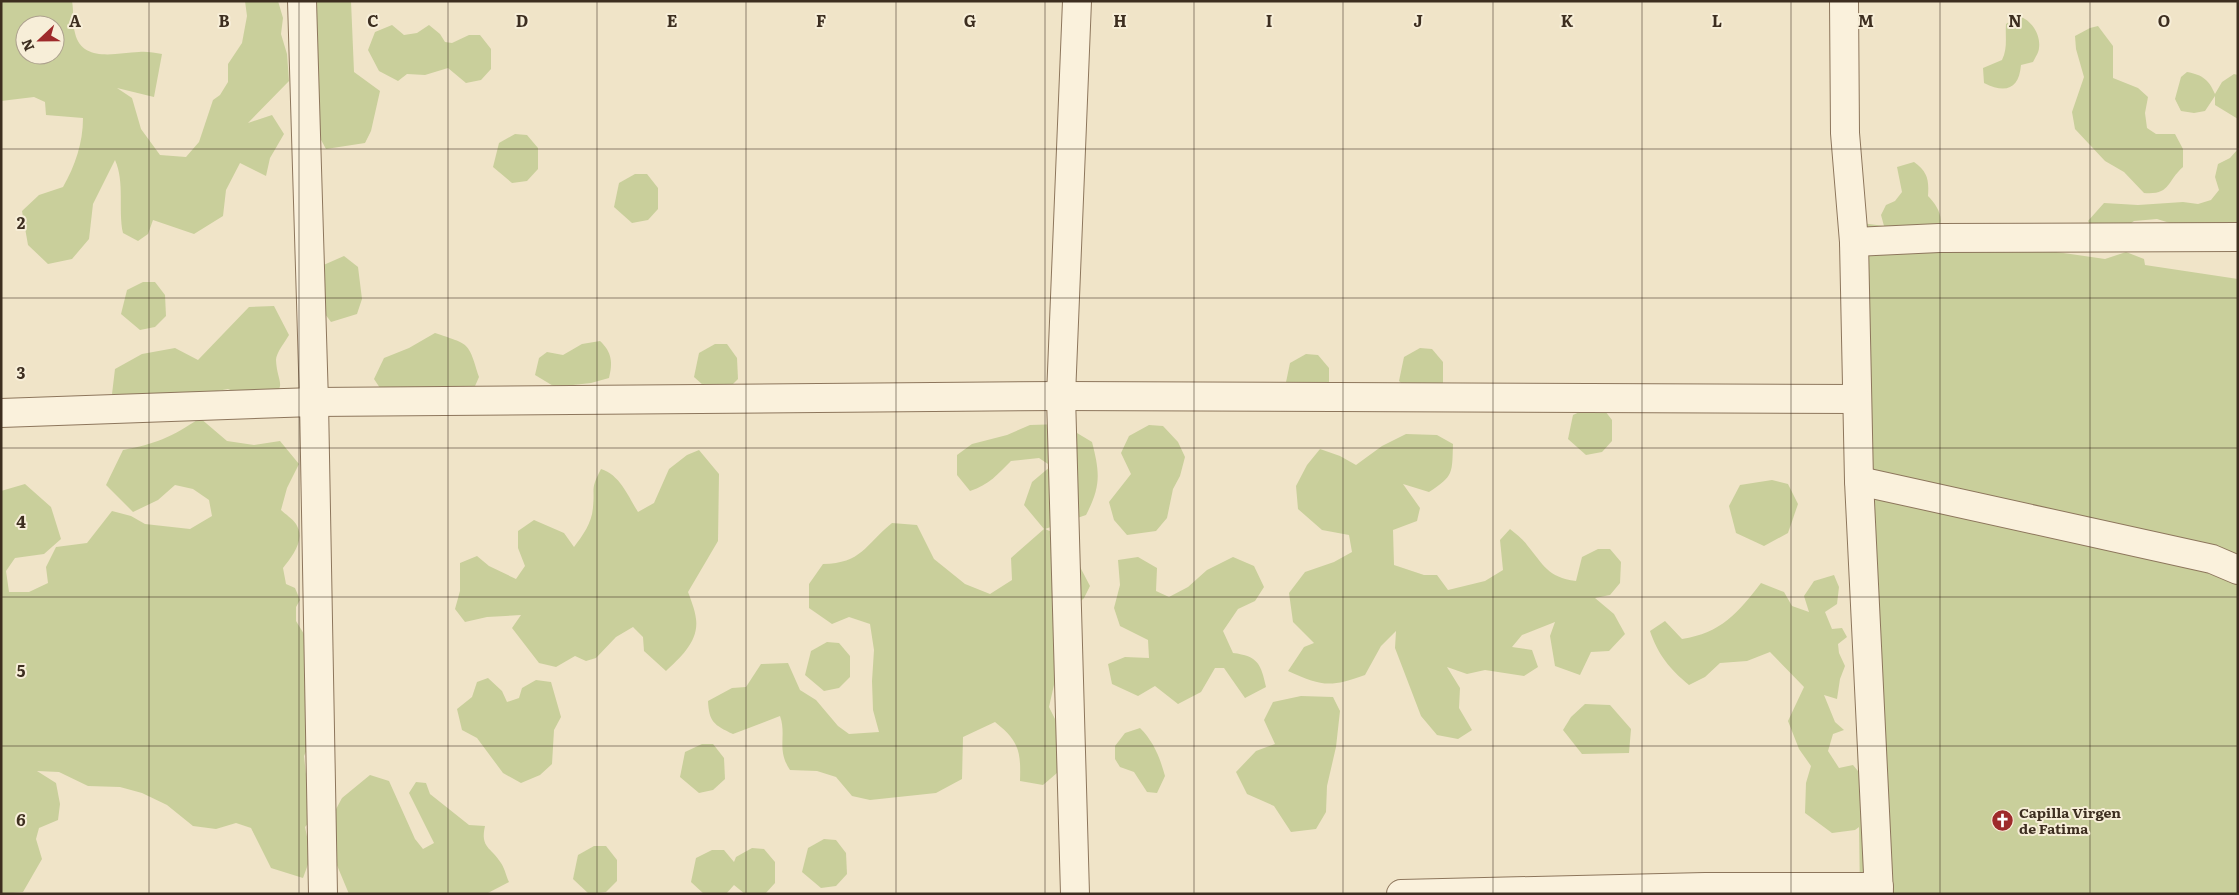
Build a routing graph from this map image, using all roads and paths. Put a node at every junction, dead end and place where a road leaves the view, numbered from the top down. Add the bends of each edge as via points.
1 (302, 1) edge
2 (1077, 1) edge
3 (1844, 1) edge
4 (2238, 237) edge
5 (1854, 242) junction
6 (1061, 396) junction
7 (1856, 399) junction
8 (314, 402) junction
9 (1, 413) edge
10 (1859, 481) junction
11 (2238, 570) edge
12 (1879, 890) edge
13 (324, 894) edge
14 (1075, 894) edge
15 (1401, 894) edge

1 - 8 street
2 - 6 street
3 - 5 street via 1845,133
4 - 5 street via 1939,238
5 - 7 street
6 - 7 street
6 - 8 street
6 - 14 street
7 - 10 street
8 - 9 street
8 - 13 street
10 - 11 street via 2212,559
10 - 12 street
12 - 15 street via 1705,887

